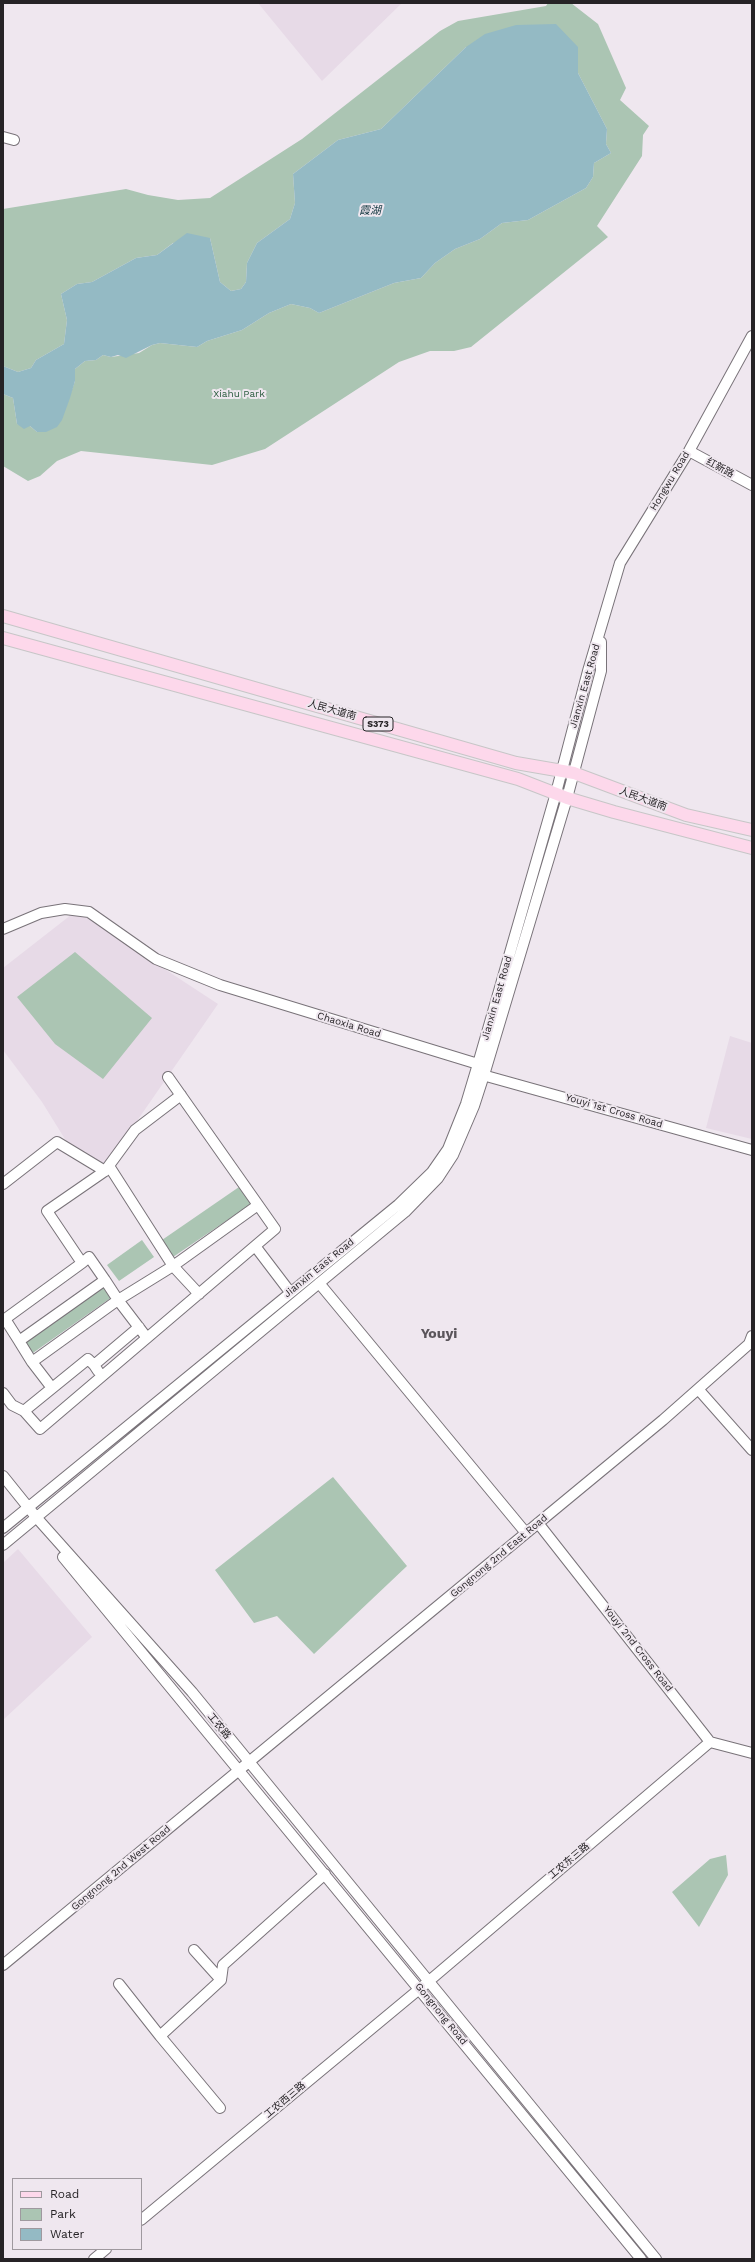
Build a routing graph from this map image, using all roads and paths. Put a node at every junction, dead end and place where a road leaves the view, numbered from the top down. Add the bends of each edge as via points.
1 (3, 137) edge
2 (14, 140) dead end
3 (752, 336) edge
4 (689, 451) junction
5 (752, 485) edge
6 (3, 616) edge
7 (601, 632) junction
8 (3, 638) edge
9 (561, 770) junction
10 (574, 773) junction
11 (562, 796) junction
12 (752, 830) edge
13 (752, 848) edge
14 (3, 929) edge
15 (479, 1071) junction
16 (168, 1076) dead end
17 (181, 1095) junction
18 (752, 1150) edge
19 (107, 1169) junction
20 (3, 1184) edge
21 (258, 1205) junction
22 (255, 1246) junction
23 (82, 1263) junction
24 (173, 1266) junction
25 (105, 1280) junction
26 (319, 1283) junction
27 (290, 1292) junction
28 (199, 1294) junction
29 (118, 1300) junction
30 (139, 1327) junction
31 (752, 1336) edge
32 (147, 1338) junction
33 (19, 1341) junction
34 (32, 1362) junction
35 (94, 1365) junction
36 (102, 1377) junction
37 (52, 1388) junction
38 (698, 1389) junction
39 (3, 1393) edge
40 (24, 1411) junction
41 (752, 1450) edge
42 (3, 1476) edge
43 (3, 1484) edge
44 (29, 1506) junction
45 (37, 1516) junction
46 (538, 1523) junction
47 (3, 1528) edge
48 (526, 1533) junction
49 (3, 1545) edge
50 (710, 1742) junction
51 (752, 1753) edge
52 (249, 1762) junction
53 (239, 1770) junction
54 (325, 1874) junction
55 (194, 1950) dead end
56 (3, 1966) edge
57 (221, 1980) junction
58 (428, 1981) junction
59 (120, 1984) dead end
60 (420, 1988) junction
61 (160, 2036) junction
62 (220, 2108) dead end
63 (142, 2219) edge
64 (105, 2250) edge
65 (94, 2259) edge
66 (641, 2259) edge
67 (656, 2259) edge

1 - 2 street
3 - 4 street, Hongwu Road
4 - 5 street, 红新路
4 - 7 street, Hongwu Road via 620,563
6 - 9 main road, 人民大道南 / S373 via 516,763
7 - 9 street, Jianxin East Road
7 - 10 street, Jianxin East Road via 601,671
8 - 11 main road, 人民大道南 / S373 via 518,779
9 - 10 main road, 人民大道南 / S373
9 - 11 street, Jianxin East Road
10 - 11 street, Jianxin East Road
10 - 12 main road, 人民大道南 / S373 via 686,815
11 - 13 main road, 人民大道南 / S373
11 - 15 street, Jianxin East Road
14 - 15 street, Chaoxia Road via 41,913 65,909 89,912 156,959 220,985
15 - 18 street, Youyi 1st Cross Road
15 - 26 street, Jianxin East Road via 474,1106 453,1155 438,1178 405,1212
15 - 27 street, Jianxin East Road via 448,1149 432,1172 398,1204
16 - 17 street
17 - 19 street via 135,1130
17 - 21 street
19 - 20 street via 57,1142
19 - 23 street via 48,1212
19 - 24 street
21 - 22 street via 275,1228
21 - 24 street
22 - 27 street
22 - 28 street
23 - 25 street via 89,1257
23 - 33 street via 5,1319
24 - 28 street
24 - 29 street
25 - 29 street
25 - 33 street
26 - 45 street, Jianxin East Road
26 - 48 street
27 - 44 street, Jianxin East Road
28 - 32 street
29 - 30 street
29 - 34 street
30 - 32 street
30 - 35 street
31 - 38 street, Gongnong 2nd East Road via 749,1344
32 - 36 street
33 - 34 street
34 - 37 street
35 - 36 street
35 - 37 street via 88,1359
36 - 40 street via 40,1429
37 - 40 street
38 - 41 street
38 - 46 street, Gongnong 2nd East Road
39 - 40 street via 12,1405
42 - 44 street, 工农路
43 - 44 street, 工农路
44 - 45 street, 工农路
44 - 47 street, Jianxin East Road
45 - 49 street, Jianxin East Road
45 - 52 street, 工农路 via 192,1692
45 - 53 street, 工农路
46 - 48 street, Gongnong 2nd East Road
46 - 50 street, Youyi 2nd Cross Road
48 - 52 street, Gongnong 2nd East Road
50 - 51 street
50 - 58 street, 工农东三路
52 - 53 street, Gongnong 2nd East Road
52 - 58 street, 工农路
53 - 54 street, Gongnong Road
53 - 56 street, Gongnong 2nd West Road
54 - 57 street via 223,1965
54 - 60 street, Gongnong Road
55 - 57 street
57 - 61 street
58 - 60 street, 工农西三路
58 - 67 street, Gongnong Road
59 - 61 street
60 - 63 street, 工农西三路
60 - 66 street, Gongnong Road
61 - 62 street
64 - 65 street

